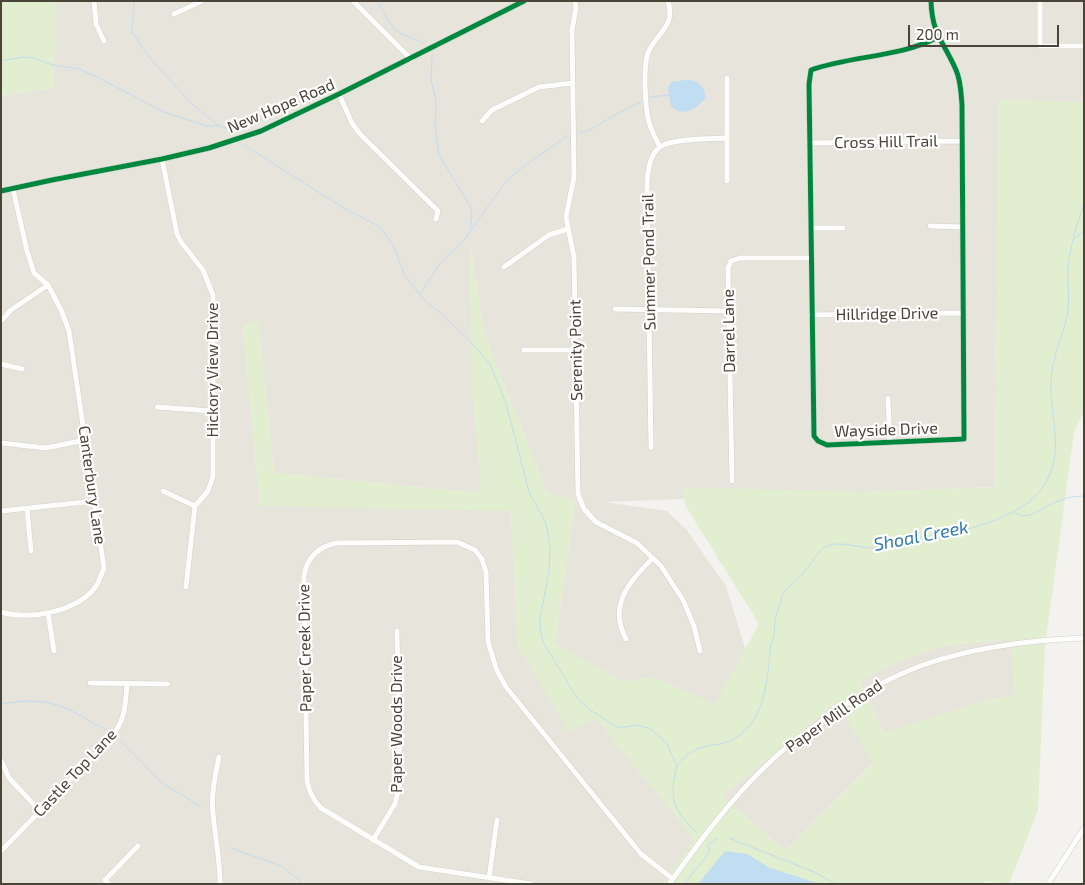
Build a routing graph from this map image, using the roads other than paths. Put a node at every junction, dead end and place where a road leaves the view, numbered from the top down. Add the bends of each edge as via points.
1 (94, 1) edge
2 (202, 1) edge
3 (353, 1) edge
4 (524, 1) edge
5 (575, 1) edge
6 (668, 1) edge
7 (932, 1) edge
8 (1040, 1) edge
9 (174, 14) dead end
10 (938, 37) junction
11 (104, 41) dead end
12 (1084, 46) edge
13 (410, 59) junction
14 (728, 78) dead end
15 (573, 83) junction
16 (339, 94) junction
17 (482, 121) dead end
18 (727, 138) junction
19 (962, 141) junction
20 (810, 143) junction
21 (660, 147) junction
22 (162, 159) junction
23 (727, 181) dead end
24 (13, 189) junction
25 (1, 191) edge
26 (436, 220) dead end
27 (930, 226) dead end
28 (963, 227) junction
29 (811, 228) junction
30 (843, 228) dead end
31 (568, 229) junction
32 (811, 258) junction
33 (504, 268) dead end
34 (48, 285) junction
35 (615, 309) dead end
36 (650, 309) junction
37 (728, 311) junction
38 (964, 313) junction
39 (811, 315) junction
40 (1, 321) edge
41 (524, 350) dead end
42 (576, 350) junction
43 (1, 364) edge
44 (22, 369) dead end
45 (888, 398) dead end
46 (157, 407) dead end
47 (212, 411) junction
48 (86, 440) junction
49 (1, 443) edge
50 (890, 443) junction
51 (651, 448) dead end
52 (732, 481) dead end
53 (163, 491) dead end
54 (95, 501) junction
55 (195, 506) junction
56 (27, 508) junction
57 (1, 511) edge
58 (31, 551) dead end
59 (653, 558) junction
60 (186, 587) dead end
61 (1, 612) edge
62 (48, 613) junction
63 (396, 631) dead end
64 (1084, 638) edge
65 (626, 639) dead end
66 (54, 651) dead end
67 (700, 651) dead end
68 (90, 683) dead end
69 (127, 684) junction
70 (168, 684) dead end
71 (219, 758) dead end
72 (1, 760) edge
73 (40, 811) junction
74 (497, 820) dead end
75 (1083, 829) edge
76 (374, 840) junction
77 (138, 846) dead end
78 (1, 851) edge
79 (489, 878) junction
80 (671, 882) edge
81 (108, 884) edge
82 (220, 884) edge
83 (531, 884) edge
84 (1048, 884) edge

1 - 11 street via 96,24
2 - 9 street
3 - 13 street
4 - 13 street, New Hope Road
5 - 15 street, Serenity Point
6 - 21 street via 668,24 648,53 646,65 647,114
7 - 10 street, Wayside Drive
8 - 12 street via 1040,46
10 - 19 street, Wayside Drive via 960,83
10 - 20 street, Wayside Drive via 911,49 811,70 808,84
13 - 16 street, New Hope Road
14 - 18 street
15 - 17 street via 540,87 492,110
15 - 31 street, Serenity Point via 574,177 566,217
16 - 22 street, New Hope Road via 261,131
16 - 26 street via 360,134 438,211
18 - 21 street via 673,142
18 - 23 street
19 - 20 street, Cross Hill Trail
19 - 28 street, Wayside Drive
20 - 29 street, Wayside Drive
21 - 36 street, Summer Pond Trail via 649,164 648,174
22 - 24 street, New Hope Road
22 - 47 street, Hickory View Drive via 176,234 203,270 213,294
24 - 25 street, New Hope Road
24 - 34 street, Canterbury Lane via 34,273
27 - 28 street
28 - 38 street, Wayside Drive
29 - 30 street
29 - 32 street, Wayside Drive
31 - 33 street via 549,235
31 - 42 street, Serenity Point via 574,257
32 - 37 street, Darrel Lane via 732,260 728,268
32 - 39 street, Wayside Drive
34 - 40 street via 11,310
34 - 48 street, Canterbury Lane via 69,331
35 - 36 street
36 - 37 street
36 - 51 street, Summer Pond Trail
37 - 52 street, Darrel Lane
38 - 39 street, Hillridge Drive
38 - 50 street, Wayside Drive via 964,439
39 - 50 street, Wayside Drive via 814,436 827,445
41 - 42 street
42 - 59 street, Serenity Point via 578,494 584,509 596,522 637,543
43 - 44 street
45 - 50 street
46 - 47 street
47 - 55 street, Hickory View Drive via 213,476 208,491
48 - 49 street via 46,448
48 - 54 street, Canterbury Lane
53 - 55 street
54 - 56 street
54 - 62 street, Canterbury Lane via 104,568 98,584 70,606
55 - 60 street, Hickory View Drive
56 - 57 street
56 - 58 street
59 - 65 street via 626,588 621,602 619,627
59 - 67 street, Serenity Point via 683,600
61 - 62 street, Canterbury Lane
62 - 66 street
63 - 76 street, Paper Woods Drive via 400,784 395,804
64 - 80 street, Paper Mill Road via 978,651 924,664 852,699 770,762 730,804
68 - 69 street
69 - 70 street
69 - 73 street, Castle Top Lane via 121,724
71 - 82 street via 213,811
72 - 73 street via 9,778
73 - 78 street, Castle Top Lane
74 - 79 street
75 - 84 street
76 - 79 street, Paper Creek Drive via 419,867
76 - 80 street, Paper Creek Drive via 321,808 314,801 307,781 305,567 317,550 336,543 457,542 475,550 482,558 486,572 488,642 497,672 640,854
77 - 81 street via 105,880
79 - 83 street, Paper Creek Drive

